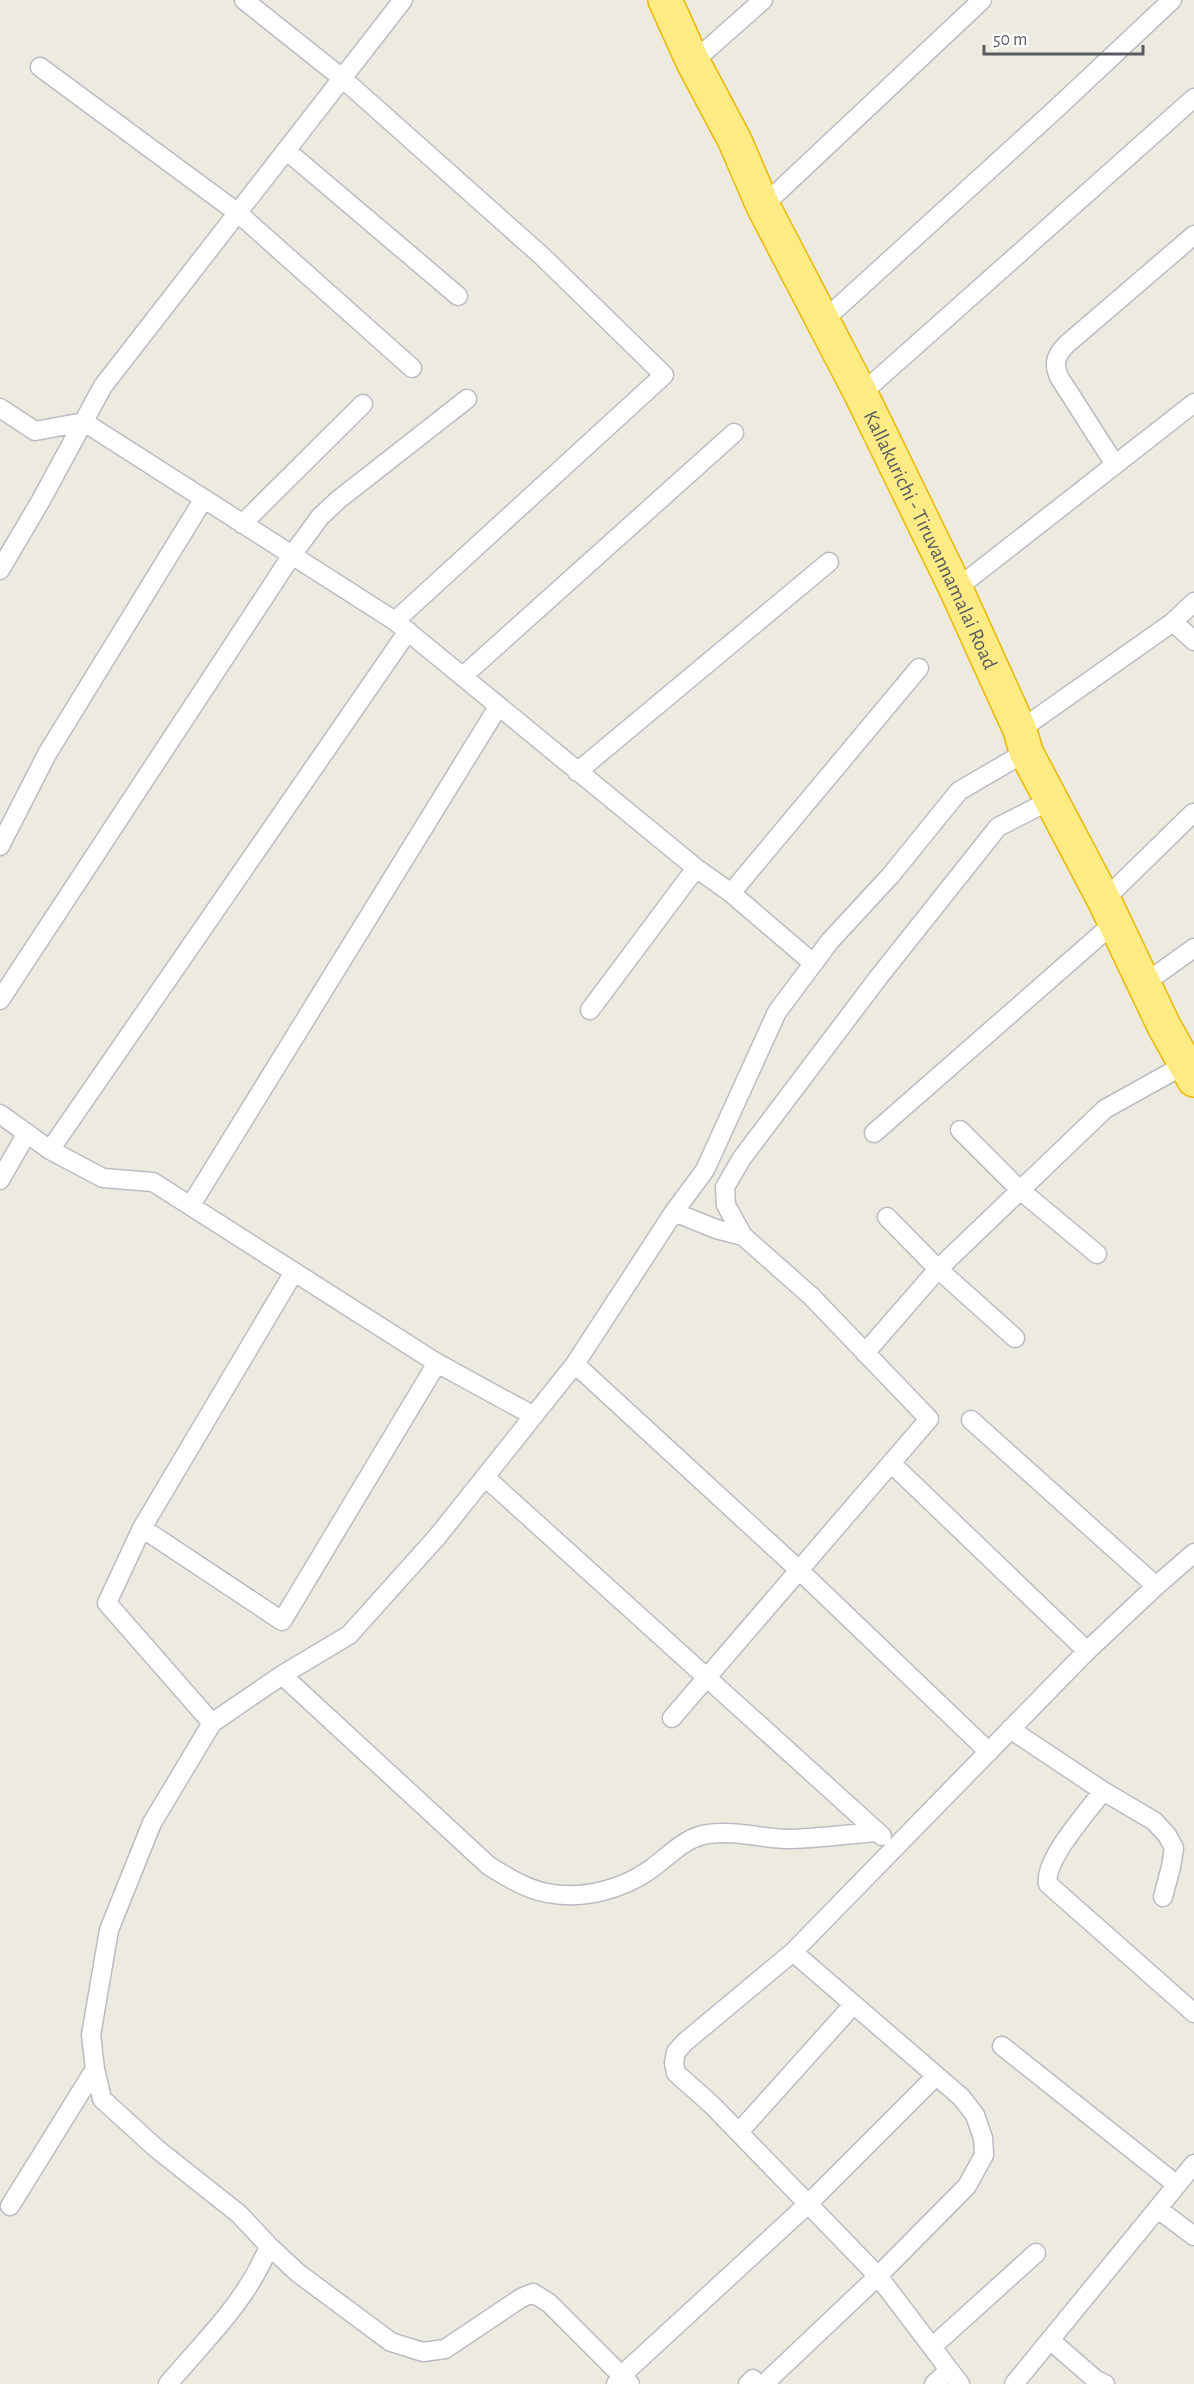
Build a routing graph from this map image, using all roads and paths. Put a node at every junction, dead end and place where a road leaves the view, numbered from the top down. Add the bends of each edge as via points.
1 (244, 0) edge
2 (403, 0) edge
3 (665, 0) edge
4 (763, 0) edge
5 (982, 0) edge
6 (1172, 0) edge
7 (693, 62) junction
8 (40, 67) dead end
9 (342, 78) junction
10 (1194, 98) edge
11 (286, 151) junction
12 (763, 206) junction
13 (238, 213) junction
14 (1194, 235) edge
15 (458, 296) dead end
16 (824, 320) junction
17 (412, 368) dead end
18 (861, 394) junction
19 (466, 399) dead end
20 (1194, 402) edge
21 (363, 404) dead end
22 (0, 408) edge
23 (84, 422) junction
24 (734, 433) dead end
25 (1114, 463) junction
26 (203, 500) junction
27 (242, 524) junction
28 (292, 555) junction
29 (829, 562) dead end
30 (0, 570) edge
31 (956, 589) junction
32 (1194, 602) edge
33 (1173, 622) junction
34 (401, 626) junction
35 (1194, 641) edge
36 (919, 668) dead end
37 (463, 676) junction
38 (498, 707) junction
39 (1023, 741) junction
40 (577, 772) junction
41 (1051, 800) junction
42 (1193, 813) edge
43 (0, 846) edge
44 (696, 868) junction
45 (731, 893) junction
46 (1109, 911) junction
47 (1194, 948) edge
48 (813, 963) junction
49 (1145, 983) junction
50 (0, 1000) edge
51 (591, 1010) dead end
52 (1190, 1072) edge
53 (0, 1114) edge
54 (960, 1130) dead end
55 (27, 1133) junction
56 (874, 1133) dead end
57 (50, 1150) junction
58 (0, 1180) edge
59 (1020, 1190) junction
60 (191, 1205) junction
61 (674, 1212) junction
62 (887, 1217) dead end
63 (743, 1236) junction
64 (1097, 1254) dead end
65 (938, 1269) junction
66 (294, 1272) junction
67 (1015, 1338) dead end
68 (865, 1353) junction
69 (437, 1363) junction
70 (575, 1364) junction
71 (534, 1416) junction
72 (971, 1420) dead end
73 (891, 1463) junction
74 (485, 1477) junction
75 (142, 1528) junction
76 (1194, 1553) edge
77 (799, 1570) junction
78 (1156, 1586) junction
79 (1087, 1651) junction
80 (282, 1675) junction
81 (707, 1678) junction
82 (672, 1718) dead end
83 (212, 1723) junction
84 (1010, 1729) junction
85 (989, 1752) junction
86 (1103, 1791) junction
87 (877, 1832) junction
88 (896, 1849) junction
89 (1163, 1898) dead end
90 (793, 1952) junction
91 (853, 2005) junction
92 (1194, 2013) edge
93 (1002, 2046) dead end
94 (94, 2069) junction
95 (936, 2076) junction
96 (739, 2132) junction
97 (1194, 2164) edge
98 (1177, 2186) junction
99 (808, 2204) junction
100 (10, 2206) dead end
101 (1158, 2209) junction
102 (1194, 2236) edge
103 (269, 2246) junction
104 (1035, 2253) dead end
105 (878, 2276) junction
106 (1050, 2340) junction
107 (932, 2347) junction
108 (955, 2377) edge
109 (623, 2381) edge
110 (755, 2382) edge
111 (168, 2384) edge
112 (934, 2384) edge
113 (1014, 2384) edge
114 (1105, 2384) edge

1 - 9 street
2 - 9 street
3 - 7 highway, Kallakurichi - Tiruvannamalai Road
4 - 7 street
5 - 12 street
6 - 16 street
7 - 12 highway, Kallakurichi - Tiruvannamalai Road via 735,141
8 - 13 street
9 - 11 street
9 - 34 street via 543,257 664,375
10 - 18 street
11 - 13 street
11 - 15 street
12 - 16 highway, Kallakurichi - Tiruvannamalai Road
13 - 17 street
13 - 23 street via 104,386
14 - 25 street via 1067,344 1056,360 1059,377
16 - 18 highway, Kallakurichi - Tiruvannamalai Road
18 - 31 highway, Kallakurichi - Tiruvannamalai Road
19 - 28 street via 338,500
20 - 25 street
21 - 27 street
22 - 23 street via 35,431
23 - 26 street
23 - 30 street
24 - 37 street
25 - 31 street
26 - 27 street
26 - 43 street via 47,754
27 - 28 street
28 - 34 street
28 - 50 street
29 - 40 street
31 - 39 highway, Kallakurichi - Tiruvannamalai Road
32 - 33 street
33 - 35 street
33 - 39 street
34 - 37 street
34 - 57 street
36 - 45 street
37 - 38 street
38 - 40 street
38 - 60 street
39 - 41 highway, Kallakurichi - Tiruvannamalai Road
39 - 48 street via 959,791
40 - 44 street
41 - 46 highway, Kallakurichi - Tiruvannamalai Road
41 - 63 street via 998,827 742,1158 725,1187 726,1205
42 - 46 street
44 - 45 street
44 - 51 street
45 - 48 street
46 - 49 highway, Kallakurichi - Tiruvannamalai Road
46 - 56 street
47 - 49 street
48 - 61 street via 777,1012 705,1170
49 - 52 highway, Kallakurichi - Tiruvannamalai Road
52 - 59 street via 1105,1109
53 - 55 street
54 - 59 street
55 - 57 street
55 - 58 street
57 - 60 street via 103,1178 153,1182
59 - 64 street
59 - 65 street
60 - 66 street
61 - 63 street
61 - 70 street
62 - 65 street
63 - 68 street via 811,1296
65 - 67 street
65 - 68 street
66 - 69 street
66 - 75 street
68 - 73 street via 929,1419
69 - 71 street
69 - 75 street via 282,1621
70 - 71 street
70 - 77 street
71 - 74 street
72 - 78 street
73 - 77 street
73 - 79 street
74 - 80 street via 349,1635
74 - 81 street
75 - 83 street via 107,1604
76 - 78 street
77 - 81 street
77 - 85 street
78 - 79 street
79 - 84 street
80 - 83 street
80 - 87 street via 489,1866 545,1893 568,1896 628,1883 690,1839 709,1834 787,1839
81 - 82 street
81 - 87 street
83 - 94 street via 152,1823 109,1930 91,2035
84 - 85 street
84 - 86 street
85 - 88 street
86 - 89 street via 1154,1821 1167,1835 1174,1848
86 - 92 street via 1052,1863 1048,1884
87 - 88 street
88 - 90 street
90 - 91 street
90 - 96 street via 676,2052 676,2073
91 - 95 street
91 - 96 street
93 - 98 street
94 - 100 street
94 - 103 street via 102,2099 239,2214
95 - 99 street
95 - 105 street via 975,2115 984,2155 967,2186
96 - 99 street
97 - 98 street
98 - 101 street
99 - 105 street
99 - 109 street
101 - 102 street
101 - 106 street
103 - 109 street via 298,2273 391,2342 423,2352 446,2349 533,2293 549,2303
103 - 111 street via 243,2298
104 - 107 street
105 - 107 street
105 - 110 street
106 - 113 street
106 - 114 street
107 - 108 street
108 - 112 street

